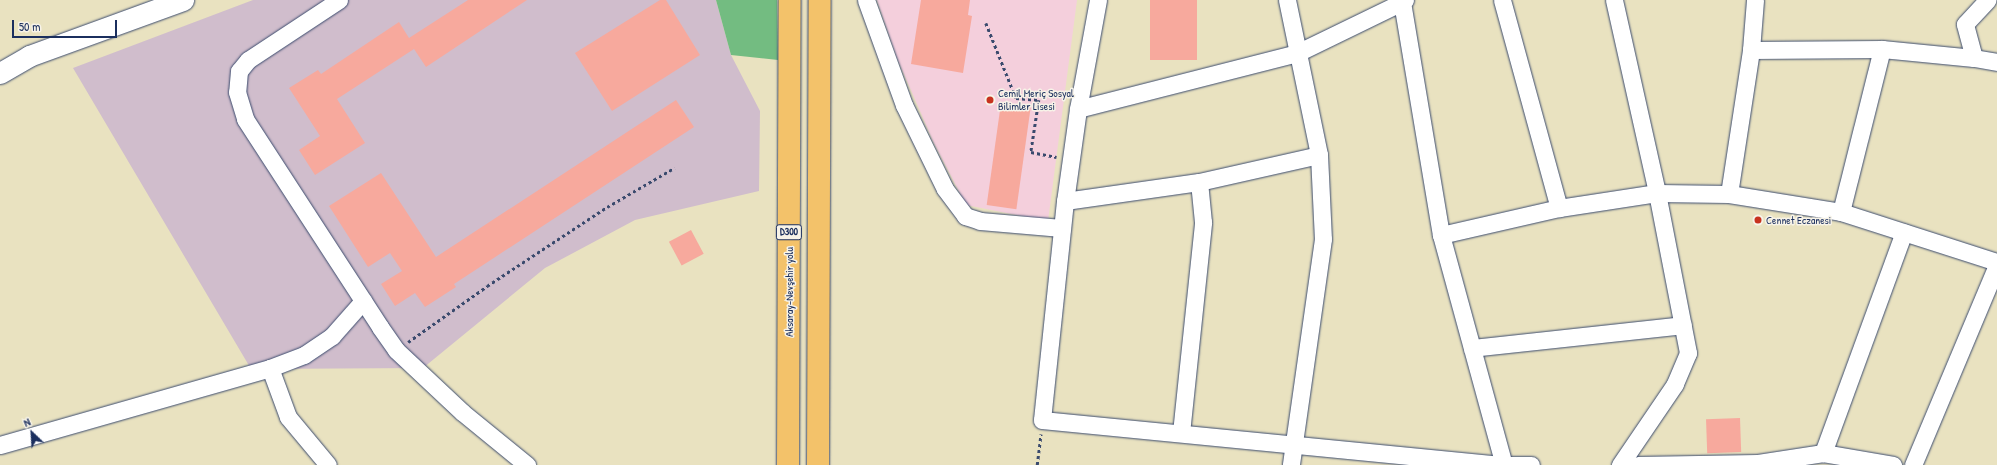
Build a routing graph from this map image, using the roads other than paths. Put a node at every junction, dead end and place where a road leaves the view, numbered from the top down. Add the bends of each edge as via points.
1 (339, 0) edge
2 (790, 0) edge
3 (820, 0) edge
4 (866, 0) edge
5 (1098, 0) edge
6 (1287, 0) edge
7 (1402, 0) edge
8 (1502, 0) edge
9 (1614, 0) edge
10 (1755, 0) edge
11 (178, 1) edge
12 (1982, 1) edge
13 (1882, 49) junction
14 (1751, 50) junction
15 (1297, 53) junction
16 (1974, 58) junction
17 (1997, 62) edge
18 (0, 73) edge
19 (1078, 108) junction
20 (1319, 155) junction
21 (1199, 182) junction
22 (1657, 193) junction
23 (1729, 194) junction
24 (1065, 201) junction
25 (1559, 208) junction
26 (1841, 212) junction
27 (1062, 228) junction
28 (1904, 232) junction
29 (1441, 235) junction
30 (1997, 262) edge
31 (1997, 265) edge
32 (363, 301) junction
33 (1683, 325) junction
34 (1472, 348) junction
35 (270, 368) junction
36 (1181, 433) junction
37 (0, 445) edge
38 (1294, 445) junction
39 (1823, 453) junction
40 (1696, 464) edge
41 (1759, 464) edge
42 (328, 465) edge
43 (527, 465) edge
44 (788, 465) edge
45 (818, 465) edge
46 (1291, 465) edge
47 (1504, 465) edge
48 (1531, 465) edge
49 (1620, 465) edge
50 (1638, 465) edge
51 (1658, 465) edge
52 (1893, 465) edge
53 (1913, 465) edge

1 - 32 street via 248,60 239,71 236,92 245,118
2 - 44 highway, Aksaray-Nevşehir yolu / D300
3 - 45 highway, D300
4 - 27 street via 904,105 945,189 964,216 980,221
5 - 19 street
6 - 15 street
7 - 15 street
7 - 29 street
8 - 25 street
9 - 22 street
10 - 14 street
11 - 18 street via 29,56
12 - 16 street via 1965,24
13 - 14 street
13 - 16 street
13 - 26 street
14 - 23 street
15 - 19 street
15 - 20 street
16 - 17 street
19 - 24 street
20 - 21 street
20 - 38 street via 1323,239
21 - 24 street
21 - 36 street via 1203,222
22 - 23 street
22 - 25 street
22 - 33 street
23 - 26 street
24 - 27 street
25 - 29 street
26 - 28 street
27 - 36 street via 1042,420
28 - 30 street
28 - 39 street
29 - 34 street
31 - 53 street
32 - 35 street via 332,336 304,355
32 - 43 street via 396,350 462,412
33 - 34 street
33 - 49 street via 1688,353 1675,384
34 - 47 street
35 - 37 street
35 - 42 street via 288,417
36 - 38 street
38 - 46 street
38 - 47 street
39 - 41 street
39 - 52 street
40 - 41 street
40 - 51 street
47 - 48 street
50 - 51 street

